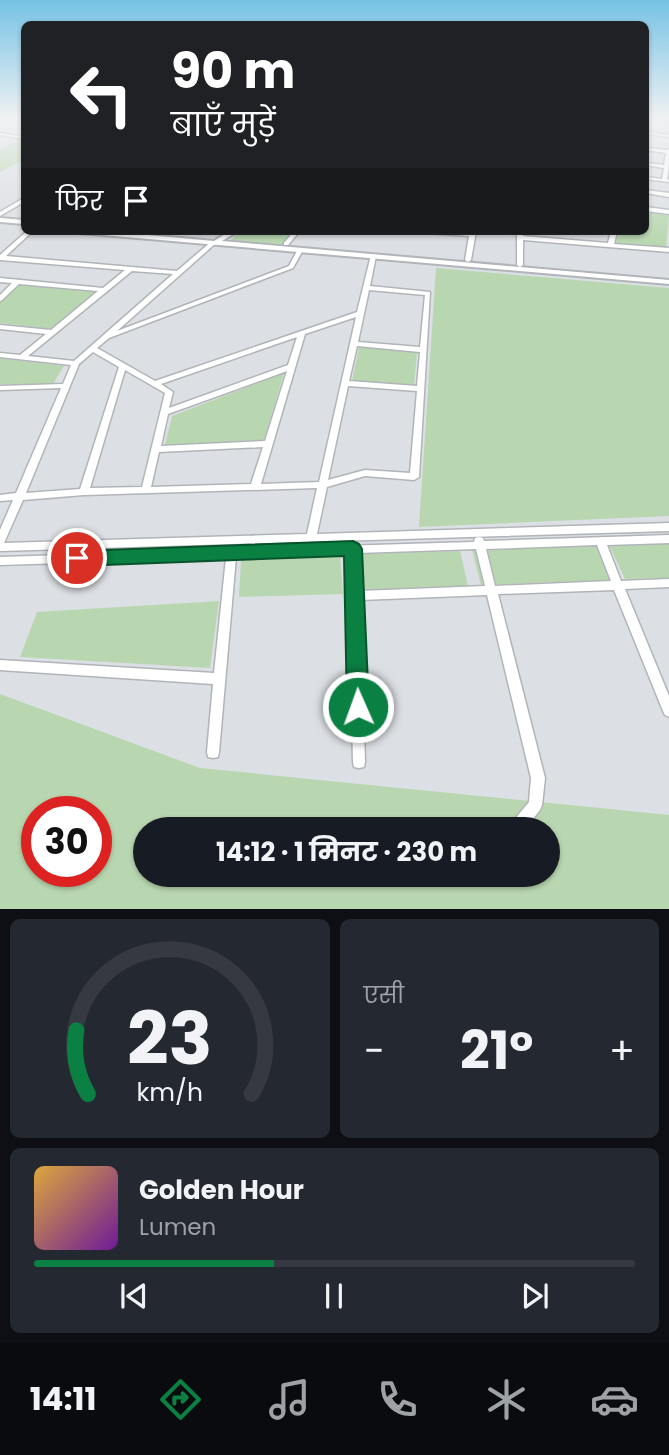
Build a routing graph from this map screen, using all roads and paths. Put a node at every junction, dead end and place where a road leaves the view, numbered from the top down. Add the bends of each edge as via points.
1 (667, 160) edge
2 (649, 164) edge
3 (666, 167) junction
4 (666, 181) edge
5 (649, 192) edge
6 (669, 195) edge
7 (21, 202) edge
8 (649, 209) edge
9 (669, 212) edge
10 (0, 214) edge
11 (0, 222) edge
12 (21, 224) edge
13 (25, 235) edge
14 (133, 235) edge
15 (162, 235) edge
16 (223, 235) edge
17 (294, 235) edge
18 (473, 235) edge
19 (520, 235) edge
20 (526, 235) edge
21 (568, 235) edge
22 (613, 235) edge
23 (214, 241) junction
24 (565, 242) junction
25 (286, 244) junction
26 (611, 245) junction
27 (300, 250) junction
28 (669, 250) edge
29 (373, 256) junction
30 (0, 257) edge
31 (468, 260) junction
32 (520, 265) junction
33 (130, 269) junction
34 (178, 273) junction
35 (0, 280) edge
36 (669, 280) edge
37 (18, 281) junction
38 (366, 288) junction
39 (104, 290) junction
40 (0, 299) edge
41 (360, 313) junction
42 (0, 327) edge
43 (53, 332) junction
44 (302, 332) junction
45 (105, 337) junction
46 (354, 344) junction
47 (92, 348) junction
48 (424, 349) junction
49 (0, 355) edge
50 (22, 357) junction
51 (76, 363) junction
52 (123, 366) junction
53 (292, 366) junction
54 (345, 383) junction
55 (154, 384) junction
56 (65, 386) junction
57 (0, 388) edge
58 (421, 389) junction
59 (165, 412) junction
60 (268, 444) junction
61 (156, 449) junction
62 (323, 485) junction
63 (255, 487) junction
64 (146, 490) junction
65 (84, 492) junction
66 (18, 497) junction
67 (0, 498) edge
68 (669, 527) edge
69 (311, 538) junction
70 (479, 539) junction
71 (669, 539) edge
72 (600, 541) junction
73 (0, 544) edge
74 (232, 546) junction
75 (353, 549) junction
76 (0, 561) edge
77 (669, 583) edge
78 (617, 584) junction
79 (491, 590) junction
80 (355, 597) junction
81 (0, 665) edge
82 (220, 679) junction
83 (669, 711) edge
84 (213, 752) dead end
85 (359, 762) dead end
86 (526, 817) edge

1 - 3 street
2 - 3 street
3 - 4 street
5 - 6 street
7 - 10 street
8 - 9 street
11 - 12 street
13 - 30 street
14 - 23 street
15 - 23 street
16 - 23 street
16 - 25 street
17 - 25 street
18 - 31 street
19 - 32 street
20 - 24 street
21 - 24 street
22 - 26 street
23 - 27 street
23 - 34 street
24 - 26 street
25 - 31 street
26 - 28 street
27 - 29 street
27 - 45 street via 291,267
29 - 36 street
29 - 38 street
30 - 33 street
31 - 32 street
32 - 36 street
33 - 34 street
33 - 39 street
34 - 45 street
35 - 37 street
37 - 39 street
37 - 40 street
38 - 41 street
38 - 48 street via 428,293
39 - 43 street
41 - 44 street
41 - 46 street
42 - 43 street
43 - 50 street
44 - 53 street
44 - 55 street
45 - 47 street
46 - 48 street
46 - 54 street
47 - 51 street
47 - 52 street
48 - 58 street
49 - 50 street
50 - 51 street
51 - 56 street
52 - 55 street
52 - 65 street
53 - 59 street
53 - 60 street
54 - 58 street
54 - 62 street
55 - 59 street via 169,393
56 - 57 street
56 - 66 street
58 - 62 street via 414,477 365,473
59 - 61 street
60 - 61 street
60 - 63 street
61 - 64 street
62 - 63 street
62 - 69 street
63 - 64 street
64 - 65 street
65 - 66 street
66 - 67 street
66 - 73 street
68 - 70 street
69 - 70 street
69 - 74 street
70 - 72 street
70 - 75 street
70 - 79 street
71 - 72 street
72 - 78 street
73 - 74 street
74 - 75 street
74 - 76 street
74 - 82 street
75 - 80 street
77 - 78 street
78 - 79 street
78 - 83 street
79 - 80 street
79 - 86 street via 538,778 535,806
80 - 85 street
81 - 82 street
82 - 84 street

